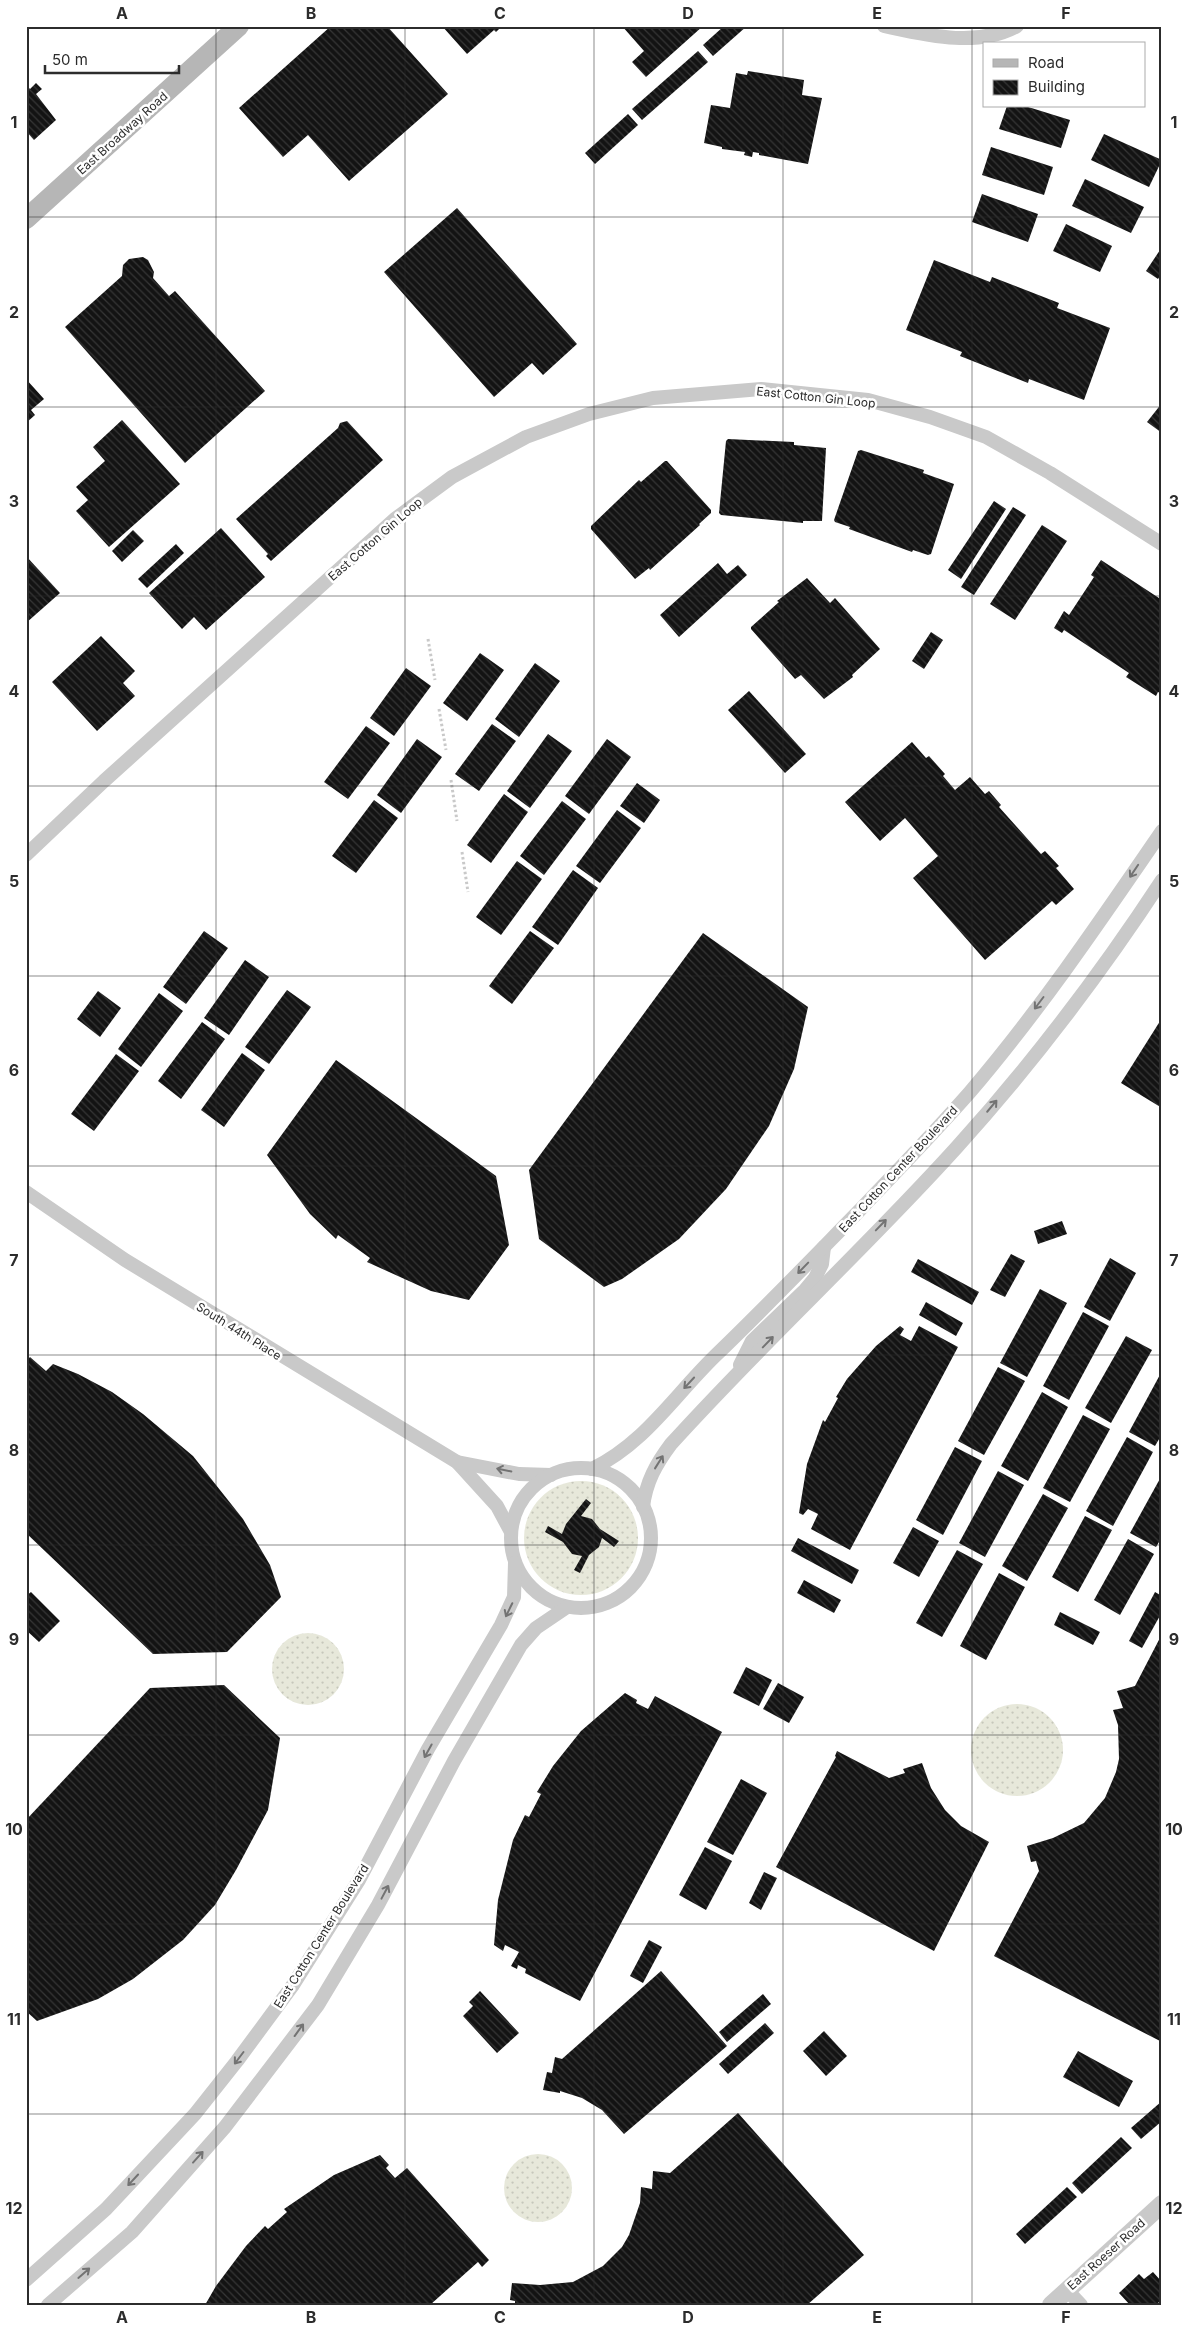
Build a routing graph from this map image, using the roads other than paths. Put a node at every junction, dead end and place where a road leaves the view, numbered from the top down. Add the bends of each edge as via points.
1 (239, 26) edge
2 (884, 26) edge
3 (1017, 26) edge
4 (26, 220) edge
5 (1162, 544) edge
6 (1162, 831) edge
7 (26, 855) edge
8 (1162, 880) edge
9 (26, 1192) edge
10 (824, 1247) junction
11 (732, 1379) junction
12 (457, 1462) junction
13 (592, 1469) junction
14 (551, 1476) junction
15 (643, 1507) junction
16 (512, 1532) junction
17 (515, 1562) junction
18 (567, 1607) junction
19 (1162, 2204) edge
20 (26, 2280) edge
21 (1067, 2290) junction
22 (48, 2305) edge
23 (1051, 2305) edge
24 (1081, 2305) edge

1 - 4 main road, East Broadway Road
2 - 3 street via 954,38 988,37
5 - 7 street, East Cotton Gin Loop via 1050,473 986,438 930,416 868,400 761,389 654,398 590,414 526,437 452,477 395,519
6 -> 10 street, East Cotton Center Boulevard via 1095,929 998,1058 938,1129
11 -> 8 street, East Cotton Center Boulevard via 957,1147 1080,996
9 - 12 street, South 44th Place via 141,1270
10 - 11 street via 822,1264 815,1278 752,1341
10 -> 13 street, East Cotton Center Boulevard via 705,1366 636,1441 614,1458
15 -> 11 street, East Cotton Center Boulevard via 645,1489 661,1457
14 -> 12 street, South 44th Place via 519,1474
12 - 16 street, South 44th Place via 497,1506
13 - 14 street, East Cotton Center Boulevard via 569,1470
13 - 15 street, East Cotton Center Boulevard via 623,1482
14 - 16 street, East Cotton Center Boulevard via 539,1483 522,1502
15 - 18 street, East Cotton Center Boulevard via 651,1541 644,1568 636,1581 624,1594 602,1605
16 - 17 street, East Cotton Center Boulevard
17 - 18 street, East Cotton Center Boulevard via 536,1592
17 -> 20 street, East Cotton Center Boulevard via 514,1597 508,1612 428,1749 359,1880 293,1985 189,2120 106,2209
22 -> 18 street via 132,2232 258,2086 318,2005 517,1651 536,1628
19 - 21 street, East Roeser Road
21 - 23 street, East Roeser Road
21 - 24 street

